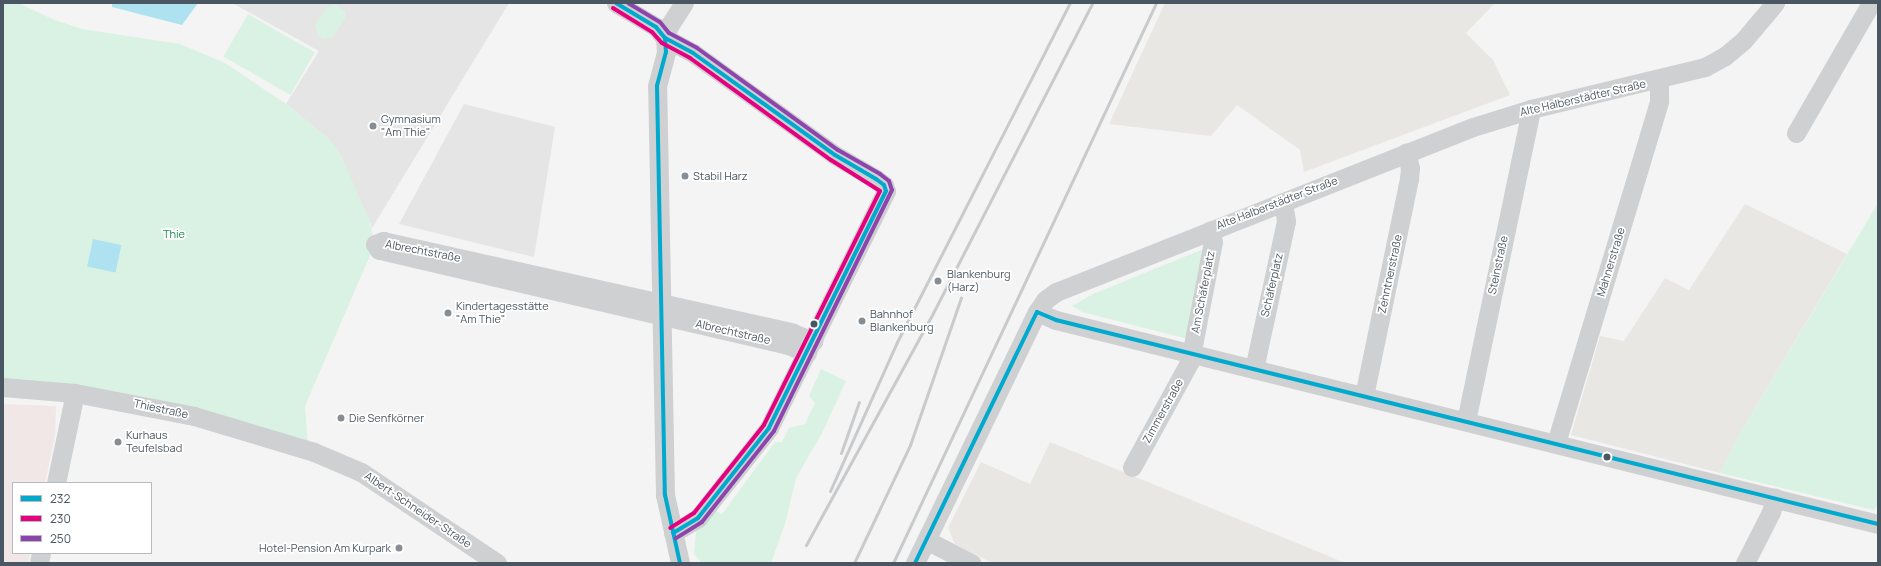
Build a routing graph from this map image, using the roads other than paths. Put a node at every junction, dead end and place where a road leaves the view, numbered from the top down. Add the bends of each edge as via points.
1 (616, 3) edge
2 (684, 3) edge
3 (1775, 3) edge
4 (1871, 3) edge
5 (665, 38) junction
6 (1659, 80) junction
7 (1531, 109) junction
8 (1796, 133) dead end
9 (1406, 152) junction
10 (1283, 202) junction
11 (1210, 230) junction
12 (662, 310) junction
13 (1037, 312) junction
14 (810, 347) junction
15 (1191, 354) junction
16 (1254, 369) junction
17 (3, 386) edge
18 (75, 393) junction
19 (1364, 396) junction
20 (1466, 421) junction
21 (1556, 443) junction
22 (314, 452) joint
23 (1132, 467) dead end
24 (56, 482) edge
25 (1775, 498) junction
26 (1878, 524) edge
27 (673, 533) junction
28 (926, 540) junction
29 (497, 563) edge
30 (681, 563) edge
31 (915, 563) edge
32 (971, 563) edge
33 (1744, 563) edge

1 - 5 street via 656,27
2 - 5 street via 669,26
3 - 6 street, Alte Halberstädter Straße via 1743,41 1725,56 1705,67
4 - 8 street
5 - 12 street via 666,52 657,86
5 - 14 street via 693,53 835,155 884,185 886,191
6 - 7 street, Alte Halberstädter Straße
6 - 21 street, Mahnerstraße via 1659,101
7 - 9 street, Alte Halberstädter Straße
7 - 20 street, Steinstraße
9 - 10 street, Alte Halberstädter Straße
9 - 19 street, Zehntnerstraße via 1410,168 1409,179
10 - 11 street, Alte Halberstädter Straße
10 - 16 street, Schäferplatz via 1286,221
11 - 13 street, Alte Halberstädter Straße via 1056,292 1045,300
11 - 15 street, Am Schäferplatz via 1213,242
12 - 12 street, Albrechtstraße via 383,241 375,244 379,250
12 - 14 street, Albrechtstraße via 788,345
12 - 27 street via 664,495
13 - 15 street via 1056,320
13 - 28 street, Alte Halberstädter Straße
14 - 27 street via 769,428 698,518
15 - 16 street
15 - 23 street, Zimmerstraße via 1185,370
16 - 19 street
17 - 18 street, Thiestraße
18 - 22 street, Thiestraße via 194,416
18 - 24 street
19 - 20 street
20 - 21 street
21 - 25 street
22 - 29 street, Albert-Schneider-Straße via 361,472
25 - 26 street
25 - 33 street via 1771,512
27 - 30 street
28 - 31 street, Alte Halberstädter Straße
28 - 32 street

